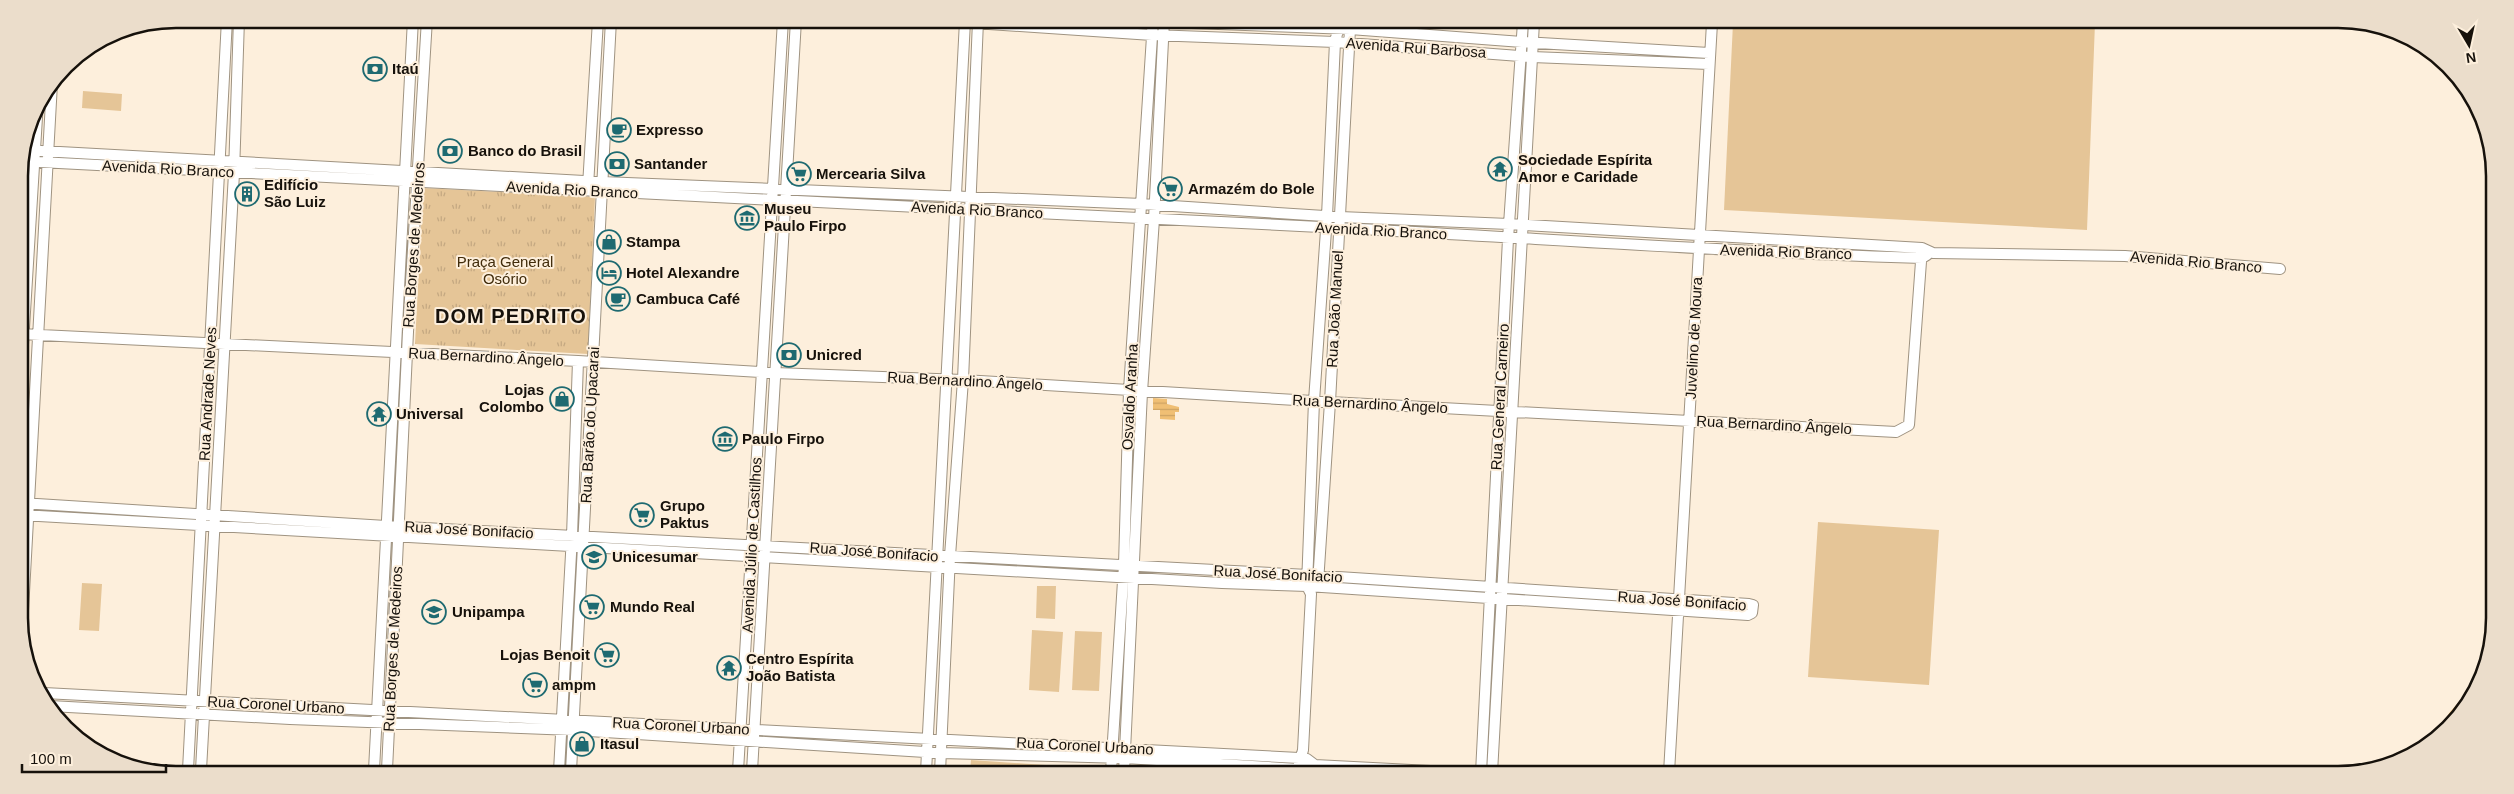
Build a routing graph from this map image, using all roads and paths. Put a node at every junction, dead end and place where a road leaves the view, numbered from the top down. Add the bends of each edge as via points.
1 (227, 27) edge
2 (239, 27) edge
3 (413, 27) edge
4 (427, 27) edge
5 (598, 27) edge
6 (611, 27) edge
7 (783, 27) edge
8 (796, 27) edge
9 (965, 27) edge
10 (978, 27) edge
11 (1061, 27) edge
12 (1153, 27) edge
13 (1165, 27) edge
14 (1245, 27) edge
15 (1338, 27) edge
16 (1348, 27) edge
17 (1364, 27) edge
18 (1523, 27) edge
19 (1534, 27) edge
20 (1712, 27) edge
21 (1152, 36) junction
22 (1164, 36) junction
23 (1437, 36) junction
24 (412, 38) junction
25 (426, 39) junction
26 (1244, 39) junction
27 (1335, 42) junction
28 (1349, 42) junction
29 (1522, 42) junction
30 (1533, 43) junction
31 (1622, 48) junction
32 (1436, 49) junction
33 (1709, 53) junction
34 (1520, 56) junction
35 (1532, 57) junction
36 (781, 59) junction
37 (794, 59) junction
38 (1621, 60) junction
39 (1709, 64) junction
40 (51, 95) edge
41 (46, 103) edge
42 (51, 104) junction
43 (38, 123) edge
44 (408, 129) junction
45 (422, 131) junction
46 (1515, 142) junction
47 (1528, 142) junction
48 (776, 143) junction
49 (789, 144) junction
50 (1330, 148) junction
51 (1343, 149) junction
52 (30, 150) edge
53 (37, 150) junction
54 (49, 151) junction
55 (220, 160) junction
56 (234, 161) junction
57 (28, 162) edge
58 (36, 162) junction
59 (48, 162) junction
60 (131, 162) junction
61 (219, 172) junction
62 (316, 172) junction
63 (234, 173) junction
64 (406, 176) junction
65 (419, 177) junction
66 (588, 186) junction
67 (602, 187) junction
68 (685, 190) junction
69 (774, 190) junction
70 (787, 191) junction
71 (956, 197) junction
72 (970, 198) junction
73 (1029, 200) junction
74 (773, 201) junction
75 (786, 202) junction
76 (1142, 204) junction
77 (1155, 206) junction
78 (956, 209) junction
79 (969, 210) junction
80 (1241, 211) junction
81 (1028, 213) junction
82 (1327, 216) junction
83 (231, 217) junction
84 (217, 218) junction
85 (1141, 218) junction
86 (1154, 219) junction
87 (1424, 221) junction
88 (1240, 223) junction
89 (1340, 223) junction
90 (1509, 224) junction
91 (1523, 225) junction
92 (1326, 227) junction
93 (1602, 230) junction
94 (1423, 233) junction
95 (1700, 236) junction
96 (1508, 239) junction
97 (1522, 240) junction
98 (1780, 241) junction
99 (1601, 244) junction
100 (770, 245) junction
101 (784, 245) junction
102 (1700, 250) junction
103 (1780, 252) junction
104 (1922, 253) junction
105 (29, 254) junction
106 (42, 254) junction
107 (28, 265) edge
108 (2280, 270) dead end
109 (1506, 271) junction
110 (1520, 272) junction
111 (1322, 288) junction
112 (1336, 289) junction
113 (399, 307) junction
114 (410, 308) junction
115 (1504, 312) junction
116 (1518, 313) junction
117 (765, 326) junction
118 (778, 327) junction
119 (28, 334) edge
120 (37, 335) junction
121 (211, 344) junction
122 (224, 344) junction
123 (396, 352) junction
124 (408, 353) junction
125 (1501, 359) junction
126 (1516, 360) junction
127 (578, 361) junction
128 (594, 362) junction
129 (762, 373) junction
130 (775, 373) junction
131 (28, 378) edge
132 (35, 378) junction
133 (947, 379) junction
134 (963, 380) junction
135 (208, 388) junction
136 (222, 388) junction
137 (1129, 390) junction
138 (1142, 392) junction
139 (1314, 401) junction
140 (1330, 402) junction
141 (392, 404) junction
142 (406, 404) junction
143 (1499, 411) junction
144 (1513, 412) junction
145 (1689, 420) junction
146 (28, 441) edge
147 (758, 444) junction
148 (770, 445) junction
149 (1497, 449) junction
150 (1510, 452) junction
151 (203, 469) junction
152 (217, 470) junction
153 (755, 480) junction
154 (768, 482) junction
155 (1311, 488) junction
156 (1324, 489) junction
157 (1495, 499) junction
158 (1507, 501) junction
159 (28, 503) edge
160 (201, 513) junction
161 (114, 514) junction
162 (215, 514) junction
163 (28, 515) edge
164 (306, 520) junction
165 (200, 525) junction
166 (214, 525) junction
167 (386, 526) junction
168 (304, 531) junction
169 (398, 532) junction
170 (584, 536) junction
171 (386, 537) junction
172 (571, 541) junction
173 (1493, 541) junction
174 (1504, 543) junction
175 (764, 545) junction
176 (584, 547) junction
177 (704, 547) junction
178 (752, 550) junction
179 (764, 556) junction
180 (893, 558) junction
181 (938, 561) junction
182 (950, 562) junction
183 (1129, 566) junction
184 (1222, 571) junction
185 (1128, 578) junction
186 (1222, 583) junction
187 (1312, 584) junction
188 (1491, 587) junction
189 (1502, 593) junction
190 (1490, 598) junction
191 (1680, 605) junction
192 (381, 623) junction
193 (394, 624) junction
194 (1488, 630) junction
195 (1500, 632) junction
196 (1486, 676) junction
197 (1497, 678) junction
198 (48, 693) edge
199 (100, 696) junction
200 (192, 701) junction
201 (205, 702) junction
202 (56, 706) edge
203 (290, 706) junction
204 (99, 709) junction
205 (376, 710) junction
206 (390, 711) junction
207 (191, 713) junction
208 (205, 714) junction
209 (475, 715) junction
210 (290, 720) junction
211 (376, 722) junction
212 (390, 723) junction
213 (561, 724) junction
214 (658, 724) junction
215 (1484, 724) junction
216 (573, 725) junction
217 (474, 726) junction
218 (1494, 726) junction
219 (741, 730) junction
220 (754, 731) junction
221 (800, 732) junction
222 (658, 735) junction
223 (927, 738) junction
224 (942, 738) junction
225 (740, 742) junction
226 (754, 742) junction
227 (799, 744) junction
228 (927, 751) junction
229 (1112, 752) junction
230 (941, 753) junction
231 (1125, 753) junction
232 (1304, 764) edge
233 (188, 766) edge
234 (202, 766) edge
235 (374, 766) edge
236 (387, 766) edge
237 (559, 766) edge
238 (571, 766) edge
239 (738, 766) edge
240 (752, 766) edge
241 (926, 766) edge
242 (940, 766) edge
243 (1111, 766) edge
244 (1124, 766) edge
245 (1341, 766) edge
246 (1481, 766) edge
247 (1492, 766) edge
248 (1670, 766) edge

1 - 55 street, Rua Andrade Neves
2 - 56 street, Rua Andrade Neves
3 - 24 street, Rua Borges de Medeiros
4 - 25 street, Rua Borges de Medeiros
5 - 66 street
6 - 67 street, Rua Barão do Upacarai
7 - 36 street, Avenida Júlio de Castilhos
8 - 37 street, Avenida Júlio de Castilhos
9 - 71 street
10 - 72 street
11 - 21 street, Avenida Rui Barbosa
12 - 21 street, Osvaldo Aranha
13 - 22 street, Osvaldo Aranha
14 - 26 street
15 - 27 street, Rua João Manuel
16 - 28 street, Rua João Manuel
17 - 23 street, Avenida Rui Barbosa
18 - 29 street, Rua General Carneiro
19 - 30 street, Rua General Carneiro
20 - 33 street, Juvelino de Moura
21 - 22 street, Avenida Rui Barbosa
21 - 76 street, Osvaldo Aranha
22 - 26 street, Avenida Rui Barbosa
22 - 77 street, Osvaldo Aranha
23 - 29 street, Avenida Rui Barbosa
23 - 32 street
24 - 25 street
24 - 44 street, Rua Borges de Medeiros
25 - 45 street, Rua Borges de Medeiros
26 - 27 street, Avenida Rui Barbosa
27 - 28 street, Avenida Rui Barbosa
27 - 50 street, Rua João Manuel
28 - 32 street, Avenida Rui Barbosa
28 - 51 street, Rua João Manuel
29 - 30 street, Avenida Rui Barbosa
29 - 34 street, Rua General Carneiro
30 - 31 street, Avenida Rui Barbosa
30 - 35 street, Rua General Carneiro
31 - 33 street, Avenida Rui Barbosa
31 - 38 street
32 - 34 street, Avenida Rui Barbosa
33 - 39 street, Juvelino de Moura
34 - 35 street, Avenida Rui Barbosa
34 - 46 street, Rua General Carneiro
35 - 38 street, Avenida Rui Barbosa
35 - 47 street, Rua General Carneiro
36 - 37 street
36 - 48 street, Avenida Júlio de Castilhos
37 - 49 street, Avenida Júlio de Castilhos
38 - 39 street, Avenida Rui Barbosa
39 - 95 street, Juvelino de Moura
40 - 42 street
41 - 42 street
42 - 54 street
43 - 53 street
44 - 45 street
44 - 64 street, Rua Borges de Medeiros
45 - 65 street, Rua Borges de Medeiros
46 - 47 street
46 - 90 street, Rua General Carneiro
47 - 91 street, Rua General Carneiro
48 - 49 street
48 - 69 street, Avenida Júlio de Castilhos
49 - 70 street, Avenida Júlio de Castilhos
50 - 51 street
50 - 82 street, Rua João Manuel
51 - 89 street, Rua João Manuel
52 - 53 street, Avenida Rio Branco
53 - 54 street, Avenida Rio Branco
53 - 58 street
54 - 59 street
54 - 60 street, Avenida Rio Branco
55 - 56 street, Avenida Rio Branco
55 - 60 street, Avenida Rio Branco
55 - 61 street, Rua Andrade Neves
56 - 62 street, Avenida Rio Branco
56 - 63 street, Rua Andrade Neves
57 - 58 street, Avenida Rio Branco
58 - 59 street, Avenida Rio Branco
58 - 105 street
59 - 60 street, Avenida Rio Branco
59 - 106 street
60 - 61 street, Avenida Rio Branco
61 - 63 street, Avenida Rio Branco
61 - 84 street, Rua Andrade Neves
62 - 63 street, Avenida Rio Branco
62 - 64 street, Avenida Rio Branco
63 - 83 street, Rua Andrade Neves
64 - 65 street, Avenida Rio Branco
64 - 113 street, Rua Borges de Medeiros
65 - 66 street, Avenida Rio Branco
65 - 114 street, Rua Borges de Medeiros
66 - 67 street, Avenida Rio Branco
67 - 68 street, Avenida Rio Branco
67 - 128 street, Rua Barão do Upacarai
68 - 69 street, Avenida Rio Branco
68 - 74 street, Avenida Rio Branco
69 - 70 street, Avenida Rio Branco
69 - 74 street, Avenida Júlio de Castilhos
70 - 71 street, Avenida Rio Branco
70 - 75 street, Avenida Júlio de Castilhos
71 - 72 street, Avenida Rio Branco
71 - 78 street
72 - 73 street, Avenida Rio Branco
72 - 79 street
73 - 76 street, Avenida Rio Branco
73 - 81 street
74 - 75 street, Avenida Rio Branco
74 - 100 street, Avenida Júlio de Castilhos
75 - 78 street, Avenida Rio Branco
75 - 101 street, Avenida Júlio de Castilhos
76 - 77 street, Avenida Rio Branco
76 - 85 street, Osvaldo Aranha
77 - 80 street, Avenida Rio Branco
77 - 86 street, Osvaldo Aranha
78 - 79 street, Avenida Rio Branco
78 - 133 street
79 - 81 street, Avenida Rio Branco
79 - 134 street
80 - 82 street, Avenida Rio Branco
80 - 88 street
81 - 85 street, Avenida Rio Branco
82 - 89 street, Avenida Rio Branco
82 - 92 street, Rua João Manuel
83 - 84 street
83 - 122 street, Rua Andrade Neves
84 - 121 street, Rua Andrade Neves
85 - 86 street, Avenida Rio Branco
85 - 137 street, Osvaldo Aranha
86 - 88 street, Avenida Rio Branco
86 - 138 street, Osvaldo Aranha
87 - 89 street, Avenida Rio Branco
87 - 90 street, Avenida Rio Branco
87 - 94 street
88 - 92 street, Avenida Rio Branco
89 - 92 street, Avenida Rio Branco
89 - 94 street, Avenida Rio Branco
89 - 112 street, Rua João Manuel
90 - 91 street, Avenida Rio Branco
90 - 96 street, Rua General Carneiro
91 - 93 street, Avenida Rio Branco
91 - 97 street, Rua General Carneiro
92 - 111 street, Rua João Manuel
93 - 95 street, Avenida Rio Branco
93 - 99 street
94 - 96 street, Avenida Rio Branco
95 - 98 street, Avenida Rio Branco
95 - 102 street, Juvelino de Moura
96 - 97 street, Avenida Rio Branco
96 - 109 street, Rua General Carneiro
97 - 99 street, Avenida Rio Branco
97 - 110 street, Rua General Carneiro
98 - 103 street
98 - 104 street, Avenida Rio Branco
99 - 102 street, Avenida Rio Branco
100 - 101 street
100 - 117 street, Avenida Júlio de Castilhos
101 - 118 street, Avenida Júlio de Castilhos
102 - 103 street, Avenida Rio Branco
102 - 145 street, Juvelino de Moura
103 - 104 street, Avenida Rio Branco
104 - 108 street, Avenida Rio Branco via 2125,256
104 - 145 street, Rua Bernardino Ângelo via 1909,425 1896,432
105 - 106 street
105 - 107 street
106 - 120 street
109 - 110 street
109 - 115 street, Rua General Carneiro
110 - 116 street, Rua General Carneiro
111 - 112 street
111 - 139 street, Rua João Manuel
112 - 140 street, Rua João Manuel
113 - 114 street
113 - 123 street, Rua Borges de Medeiros
114 - 124 street, Rua Borges de Medeiros
115 - 116 street
115 - 125 street, Rua General Carneiro
116 - 126 street, Rua General Carneiro
117 - 118 street
117 - 129 street, Avenida Júlio de Castilhos
118 - 130 street, Avenida Júlio de Castilhos
119 - 120 street, Rua Bernardino Ângelo
120 - 121 street, Rua Bernardino Ângelo
120 - 132 street
121 - 122 street, Rua Bernardino Ângelo
121 - 135 street, Rua Andrade Neves
122 - 123 street, Rua Bernardino Ângelo
122 - 136 street, Rua Andrade Neves
123 - 124 street, Rua Bernardino Ângelo
123 - 141 street, Rua Borges de Medeiros
124 - 127 street, Rua Bernardino Ângelo
124 - 142 street, Rua Borges de Medeiros
125 - 126 street
125 - 143 street, Rua General Carneiro
126 - 144 street, Rua General Carneiro
127 - 128 street, Rua Bernardino Ângelo
127 - 172 street, Rua Barão do Upacarai
128 - 129 street, Rua Bernardino Ângelo
128 - 170 street, Rua Barão do Upacarai
129 - 130 street, Rua Bernardino Ângelo
129 - 147 street, Avenida Júlio de Castilhos
130 - 133 street, Rua Bernardino Ângelo
130 - 148 street, Avenida Júlio de Castilhos
131 - 132 street
132 - 146 street
133 - 134 street, Rua Bernardino Ângelo
133 - 181 street
134 - 137 street, Rua Bernardino Ângelo
134 - 182 street
135 - 136 street
135 - 151 street, Rua Andrade Neves
136 - 152 street, Rua Andrade Neves
137 - 138 street, Rua Bernardino Ângelo
137 - 183 street, Osvaldo Aranha
138 - 139 street, Rua Bernardino Ângelo
138 - 183 street, Osvaldo Aranha
139 - 140 street, Rua Bernardino Ângelo
139 - 155 street, Rua João Manuel
140 - 143 street, Rua Bernardino Ângelo
140 - 156 street, Rua João Manuel
141 - 142 street
141 - 167 street, Rua Borges de Medeiros
142 - 169 street, Rua Borges de Medeiros
143 - 144 street, Rua Bernardino Ângelo
143 - 149 street, Rua General Carneiro
144 - 145 street, Rua Bernardino Ângelo
144 - 150 street, Rua General Carneiro
145 - 191 street, Juvelino de Moura
147 - 148 street
147 - 153 street, Avenida Júlio de Castilhos
148 - 154 street, Avenida Júlio de Castilhos
149 - 150 street
149 - 157 street, Rua General Carneiro
150 - 158 street, Rua General Carneiro
151 - 152 street
151 - 160 street, Rua Andrade Neves
152 - 162 street, Rua Andrade Neves
153 - 154 street
153 - 178 street, Avenida Júlio de Castilhos
154 - 175 street, Avenida Júlio de Castilhos
155 - 156 street
155 - 187 street, Rua João Manuel
156 - 187 street, Rua João Manuel
157 - 158 street
157 - 173 street, Rua General Carneiro
158 - 174 street, Rua General Carneiro
159 - 161 street, Rua José Bonifacio
160 - 161 street, Rua José Bonifacio
160 - 162 street, Rua José Bonifacio
160 - 165 street, Rua Andrade Neves
161 - 163 street, Rua José Bonifacio
161 - 165 street, Rua José Bonifacio
162 - 164 street, Rua José Bonifacio
162 - 166 street, Rua Andrade Neves
164 - 167 street, Rua José Bonifacio
164 - 168 street
165 - 166 street, Rua José Bonifacio
165 - 200 street, Rua Andrade Neves
166 - 168 street, Rua José Bonifacio
166 - 201 street, Rua Andrade Neves
167 - 169 street, Rua José Bonifacio
167 - 171 street, Rua Borges de Medeiros
168 - 171 street, Rua José Bonifacio
169 - 171 street, Rua José Bonifacio
169 - 172 street, Rua José Bonifacio
169 - 193 street, Rua Borges de Medeiros
170 - 172 street, Rua José Bonifacio
170 - 176 street, Rua Barão do Upacarai
170 - 177 street, Rua José Bonifacio
171 - 192 street, Rua Borges de Medeiros
172 - 176 street, Rua José Bonifacio
172 - 213 street, Rua Barão do Upacarai
173 - 174 street
173 - 188 street, Rua General Carneiro
174 - 189 street, Rua General Carneiro
175 - 178 street, Rua José Bonifacio
175 - 179 street, Avenida Júlio de Castilhos
175 - 180 street, Rua José Bonifacio
176 - 177 street, Rua José Bonifacio
176 - 216 street, Rua Barão do Upacarai
177 - 178 street, Rua José Bonifacio
178 - 179 street, Rua José Bonifacio
178 - 219 street, Avenida Júlio de Castilhos
179 - 180 street, Rua José Bonifacio
179 - 220 street, Avenida Júlio de Castilhos
180 - 181 street, Rua José Bonifacio
181 - 182 street, Rua José Bonifacio
181 - 223 street
182 - 183 street, Rua José Bonifacio
182 - 185 street, Rua José Bonifacio
182 - 224 street
183 - 184 street, Rua José Bonifacio
183 - 185 street, Osvaldo Aranha
184 - 186 street
184 - 187 street, Rua José Bonifacio
185 - 186 street, Rua José Bonifacio
185 - 229 street, Osvaldo Aranha
185 - 231 street, Osvaldo Aranha
186 - 187 street, Rua José Bonifacio
187 - 188 street, Rua José Bonifacio
187 - 190 street, Rua José Bonifacio
187 - 232 street, Rua João Manuel
188 - 189 street, Rua José Bonifacio
188 - 190 street, Rua General Carneiro
189 - 190 street, Rua José Bonifacio
189 - 191 street, Rua José Bonifacio
189 - 195 street, Rua General Carneiro
190 - 194 street, Rua General Carneiro
191 - 191 street, Rua José Bonifacio via 1748,615 1754,609 1749,604
191 - 248 street, Juvelino de Moura
192 - 193 street
192 - 205 street, Rua Borges de Medeiros
193 - 206 street, Rua Borges de Medeiros
194 - 195 street
194 - 196 street, Rua General Carneiro
195 - 197 street, Rua General Carneiro
196 - 197 street
196 - 215 street, Rua General Carneiro
197 - 218 street, Rua General Carneiro
198 - 199 street, Rua Coronel Urbano
199 - 200 street, Rua Coronel Urbano
199 - 204 street
200 - 201 street, Rua Coronel Urbano
200 - 207 street, Rua Andrade Neves
201 - 203 street, Rua Coronel Urbano
201 - 208 street, Rua Andrade Neves
202 - 204 street, Rua Coronel Urbano
203 - 205 street, Rua Coronel Urbano
203 - 210 street
204 - 207 street, Rua Coronel Urbano
205 - 206 street, Rua Coronel Urbano
205 - 211 street, Rua Borges de Medeiros
206 - 209 street, Rua Coronel Urbano
206 - 212 street, Rua Borges de Medeiros
207 - 208 street, Rua Coronel Urbano
207 - 233 street, Rua Andrade Neves
208 - 210 street, Rua Coronel Urbano
208 - 234 street, Rua Andrade Neves
209 - 213 street, Rua Coronel Urbano
209 - 217 street
210 - 211 street, Rua Coronel Urbano
211 - 212 street, Rua Coronel Urbano
211 - 235 street, Rua Borges de Medeiros
212 - 217 street, Rua Coronel Urbano
212 - 236 street, Rua Borges de Medeiros
213 - 216 street, Rua Coronel Urbano
213 - 217 street, Rua Coronel Urbano
213 - 237 street, Rua Barão do Upacarai
214 - 216 street, Rua Coronel Urbano
214 - 219 street, Rua Coronel Urbano
214 - 222 street
215 - 218 street
215 - 246 street, Rua General Carneiro
216 - 222 street, Rua Coronel Urbano
216 - 238 street, Rua Barão do Upacarai
218 - 247 street, Rua General Carneiro
219 - 220 street, Rua Coronel Urbano
219 - 225 street, Avenida Júlio de Castilhos
220 - 221 street, Rua Coronel Urbano
220 - 226 street, Avenida Júlio de Castilhos
221 - 223 street, Rua Coronel Urbano
221 - 227 street
222 - 225 street, Rua Coronel Urbano
223 - 224 street, Rua Coronel Urbano
223 - 228 street
224 - 229 street, Rua Coronel Urbano
224 - 230 street
225 - 226 street, Rua Coronel Urbano
225 - 239 street, Avenida Júlio de Castilhos
226 - 227 street, Rua Coronel Urbano
226 - 240 street, Avenida Júlio de Castilhos
227 - 228 street, Rua Coronel Urbano
228 - 230 street, Rua Coronel Urbano
228 - 241 street
229 - 230 street, Rua Coronel Urbano
229 - 231 street, Rua Coronel Urbano
229 - 243 street, Osvaldo Aranha
230 - 242 street
231 - 232 street, Rua Coronel Urbano
231 - 244 street, Osvaldo Aranha
232 - 245 street, Rua Coronel Urbano

